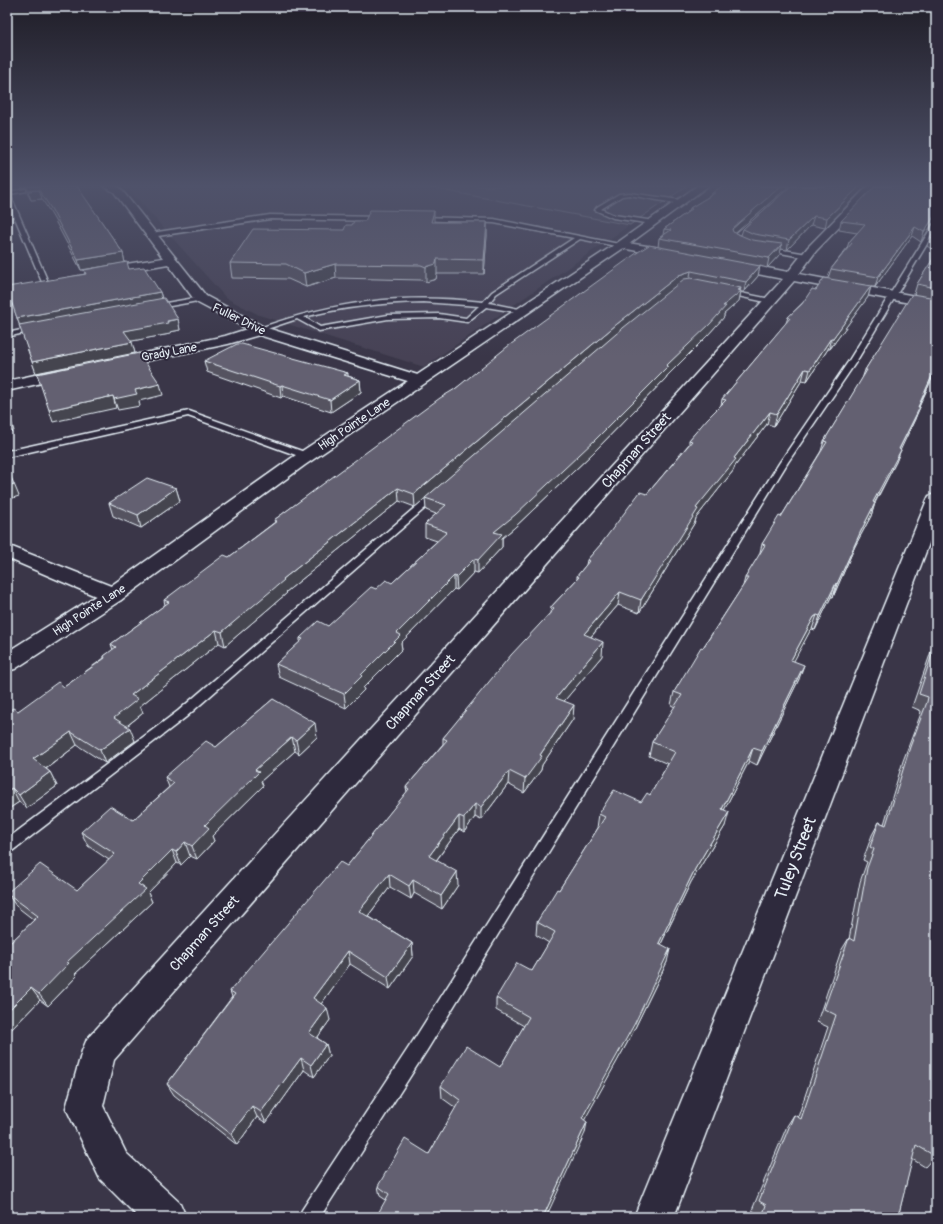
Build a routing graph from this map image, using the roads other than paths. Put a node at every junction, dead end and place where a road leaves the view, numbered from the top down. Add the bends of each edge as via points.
1 (31, 243) edge
2 (157, 243) edge
3 (570, 243) edge
4 (611, 243) edge
5 (624, 243) edge
6 (819, 243) edge
7 (925, 243) edge
8 (621, 245) junction
9 (758, 248) edge
10 (683, 256) edge
11 (807, 256) junction
12 (170, 260) junction
13 (722, 263) edge
14 (92, 274) edge
15 (792, 276) junction
16 (49, 281) joint
17 (30, 284) edge
18 (718, 291) edge
19 (892, 295) junction
20 (201, 299) junction
21 (770, 300) junction
22 (485, 304) junction
23 (936, 304) edge
24 (145, 309) edge
25 (522, 311) junction
26 (298, 316) junction
27 (45, 328) edge
28 (260, 330) junction
29 (7, 334) edge
30 (99, 366) edge
31 (84, 370) edge
32 (419, 380) junction
33 (7, 386) edge
34 (7, 454) edge
35 (306, 456) junction
36 (445, 486) edge
37 (936, 500) edge
38 (12, 552) dead end
39 (113, 595) junction
40 (7, 663) edge
41 (7, 847) edge
42 (166, 1217) edge
43 (309, 1217) edge
44 (654, 1217) edge

1 - 16 lane
2 - 12 street, Fuller Drive
3 - 22 lane via 494,293
4 - 8 lane
5 - 8 street, High Pointe Lane
6 - 11 street, Chapman Street
7 - 19 lane
8 - 10 street
8 - 25 street, High Pointe Lane
9 - 11 lane
11 - 15 street, Chapman Street
12 - 14 street
12 - 20 street, Fuller Drive
13 - 15 street
15 - 19 street
15 - 21 street, Chapman Street
16 - 17 street
18 - 21 lane
19 - 23 street
19 - 43 lane via 852,362 784,462 421,1044
20 - 24 lane
20 - 28 street, Fuller Drive
21 - 42 street, Chapman Street via 99,1051 84,1108 113,1166
22 - 25 lane
22 - 26 lane via 426,300 385,301
22 - 26 lane via 467,320 439,316 388,318 319,329
25 - 32 street, High Pointe Lane
26 - 28 lane
27 - 29 lane
28 - 30 street, Grady Lane via 228,340
28 - 32 street, Fuller Drive
31 - 33 street
32 - 35 street, High Pointe Lane
34 - 35 lane via 189,413
35 - 39 street, High Pointe Lane
36 - 41 lane via 182,714
37 - 44 street, Tuley Street
38 - 39 street
39 - 40 street, High Pointe Lane

